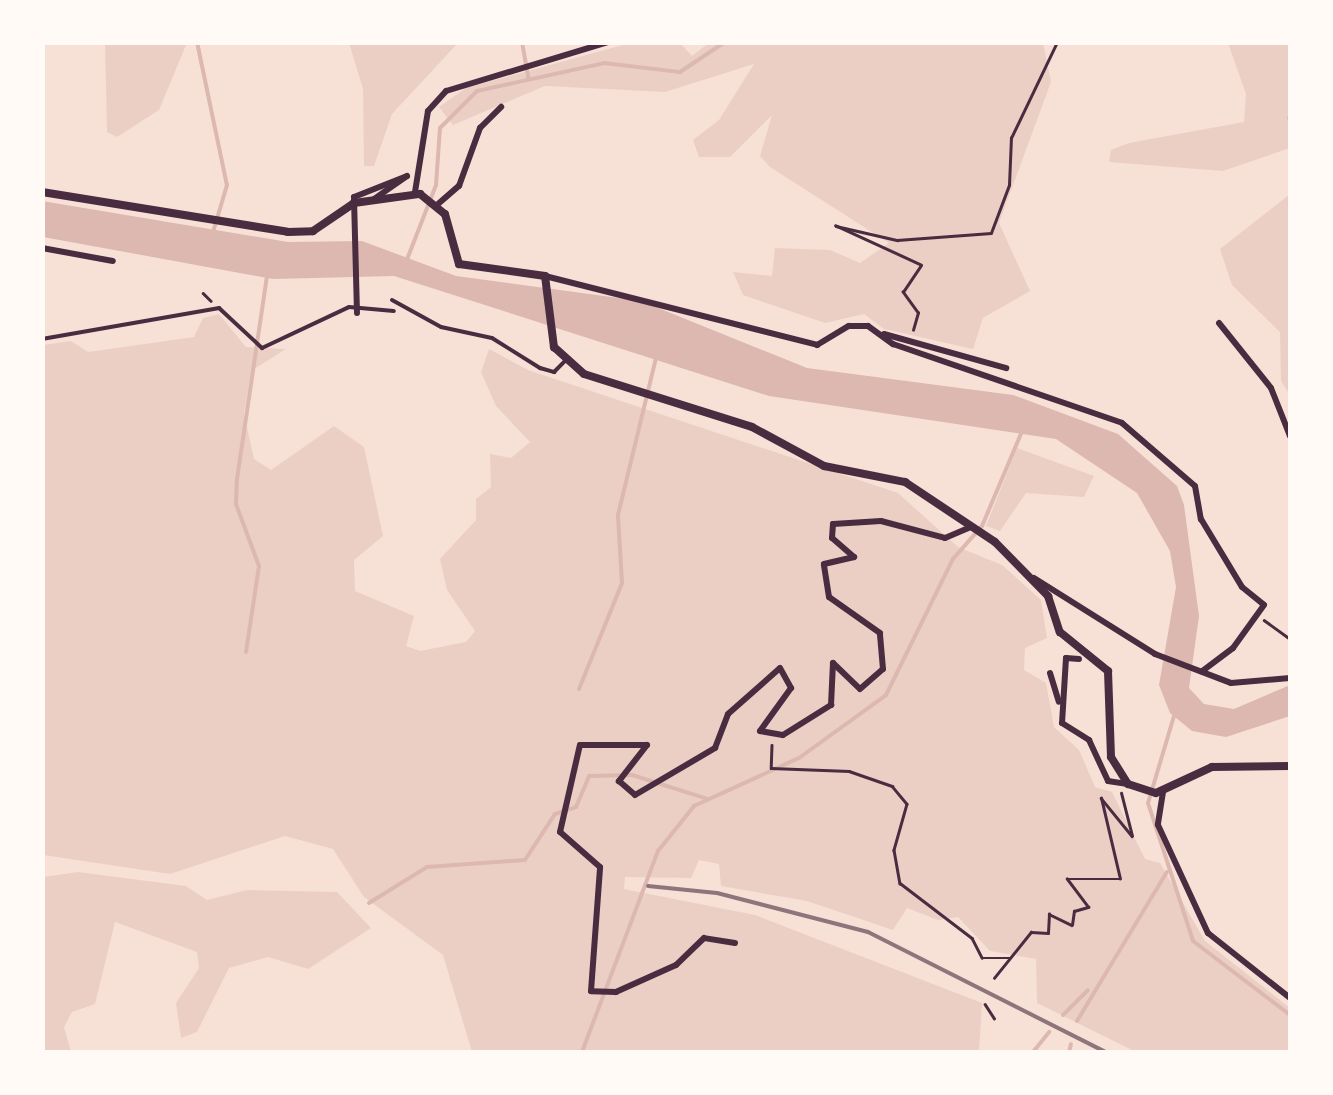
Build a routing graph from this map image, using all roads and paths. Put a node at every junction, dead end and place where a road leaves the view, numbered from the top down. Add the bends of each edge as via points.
1 (608, 42) edge
2 (1057, 42) edge
3 (501, 107) dead end
4 (42, 192) edge
5 (418, 193) junction
6 (374, 198) junction
7 (438, 204) junction
8 (42, 248) edge
9 (113, 261) dead end
10 (546, 280) junction
11 (392, 300) dead end
12 (357, 310) junction
13 (394, 311) dead end
14 (1219, 323) dead end
15 (883, 334) junction
16 (42, 339) edge
17 (565, 361) junction
18 (1006, 368) dead end
19 (1290, 436) edge
20 (971, 527) junction
21 (1034, 578) junction
22 (1261, 618) junction
23 (1290, 640) edge
24 (1079, 659) dead end
25 (1202, 672) junction
26 (1050, 673) dead end
27 (1290, 678) edge
28 (1061, 708) junction
29 (775, 739) junction
30 (1290, 766) edge
31 (1124, 785) junction
32 (1160, 792) junction
33 (734, 943) dead end
34 (1010, 958) junction
35 (994, 978) dead end
36 (1290, 998) edge
37 (985, 1004) dead end
38 (994, 1018) dead end

1 - 5 street via 446,90 428,111
2 - 15 path via 1010,138 1010,184 991,234 897,240 836,226 922,265 903,292 920,325
3 - 7 street via 480,128 460,186
4 - 6 street via 288,232 313,231
5 - 6 street
5 - 7 street
6 - 12 street via 407,176 354,200
7 - 10 street via 459,264
8 - 9 street
10 - 15 street via 817,345 849,326
10 - 17 street via 549,334
11 - 17 street via 441,327 492,338 540,368 554,372
12 - 13 street
12 - 16 street via 262,348 220,308
14 - 19 street via 1270,388
15 - 18 street
15 - 22 street via 1122,423 1195,486 1201,519 1242,587 1258,592
17 - 20 street via 656,401 752,427 824,466 906,482
20 - 21 street
20 - 29 street via 945,538 882,521 834,524 832,538 854,556 824,564 829,598 880,633 883,669 860,689 833,663 831,705
21 - 25 street via 1156,654
21 - 31 street via 1060,632 1108,671 1110,746
22 - 23 path
22 - 25 street
24 - 28 street via 1066,658
25 - 27 street via 1257,687
26 - 28 street
28 - 31 street via 1062,722 1089,740
29 - 33 street via 760,726 791,688 780,668 728,714 715,748 635,794 622,790 620,776 648,744 583,740 560,832 600,867 594,993 676,965 704,938
29 - 34 path via 771,768 849,771 903,797 893,870 900,884 972,938 982,958
30 - 32 street via 1212,768
31 - 32 street
31 - 34 path via 1135,834 1101,798 1120,879 1067,879 1088,907 1074,911 1072,925 1049,914 1048,933 1031,932
32 - 36 street via 1158,825 1208,933
34 - 35 path
37 - 38 path

